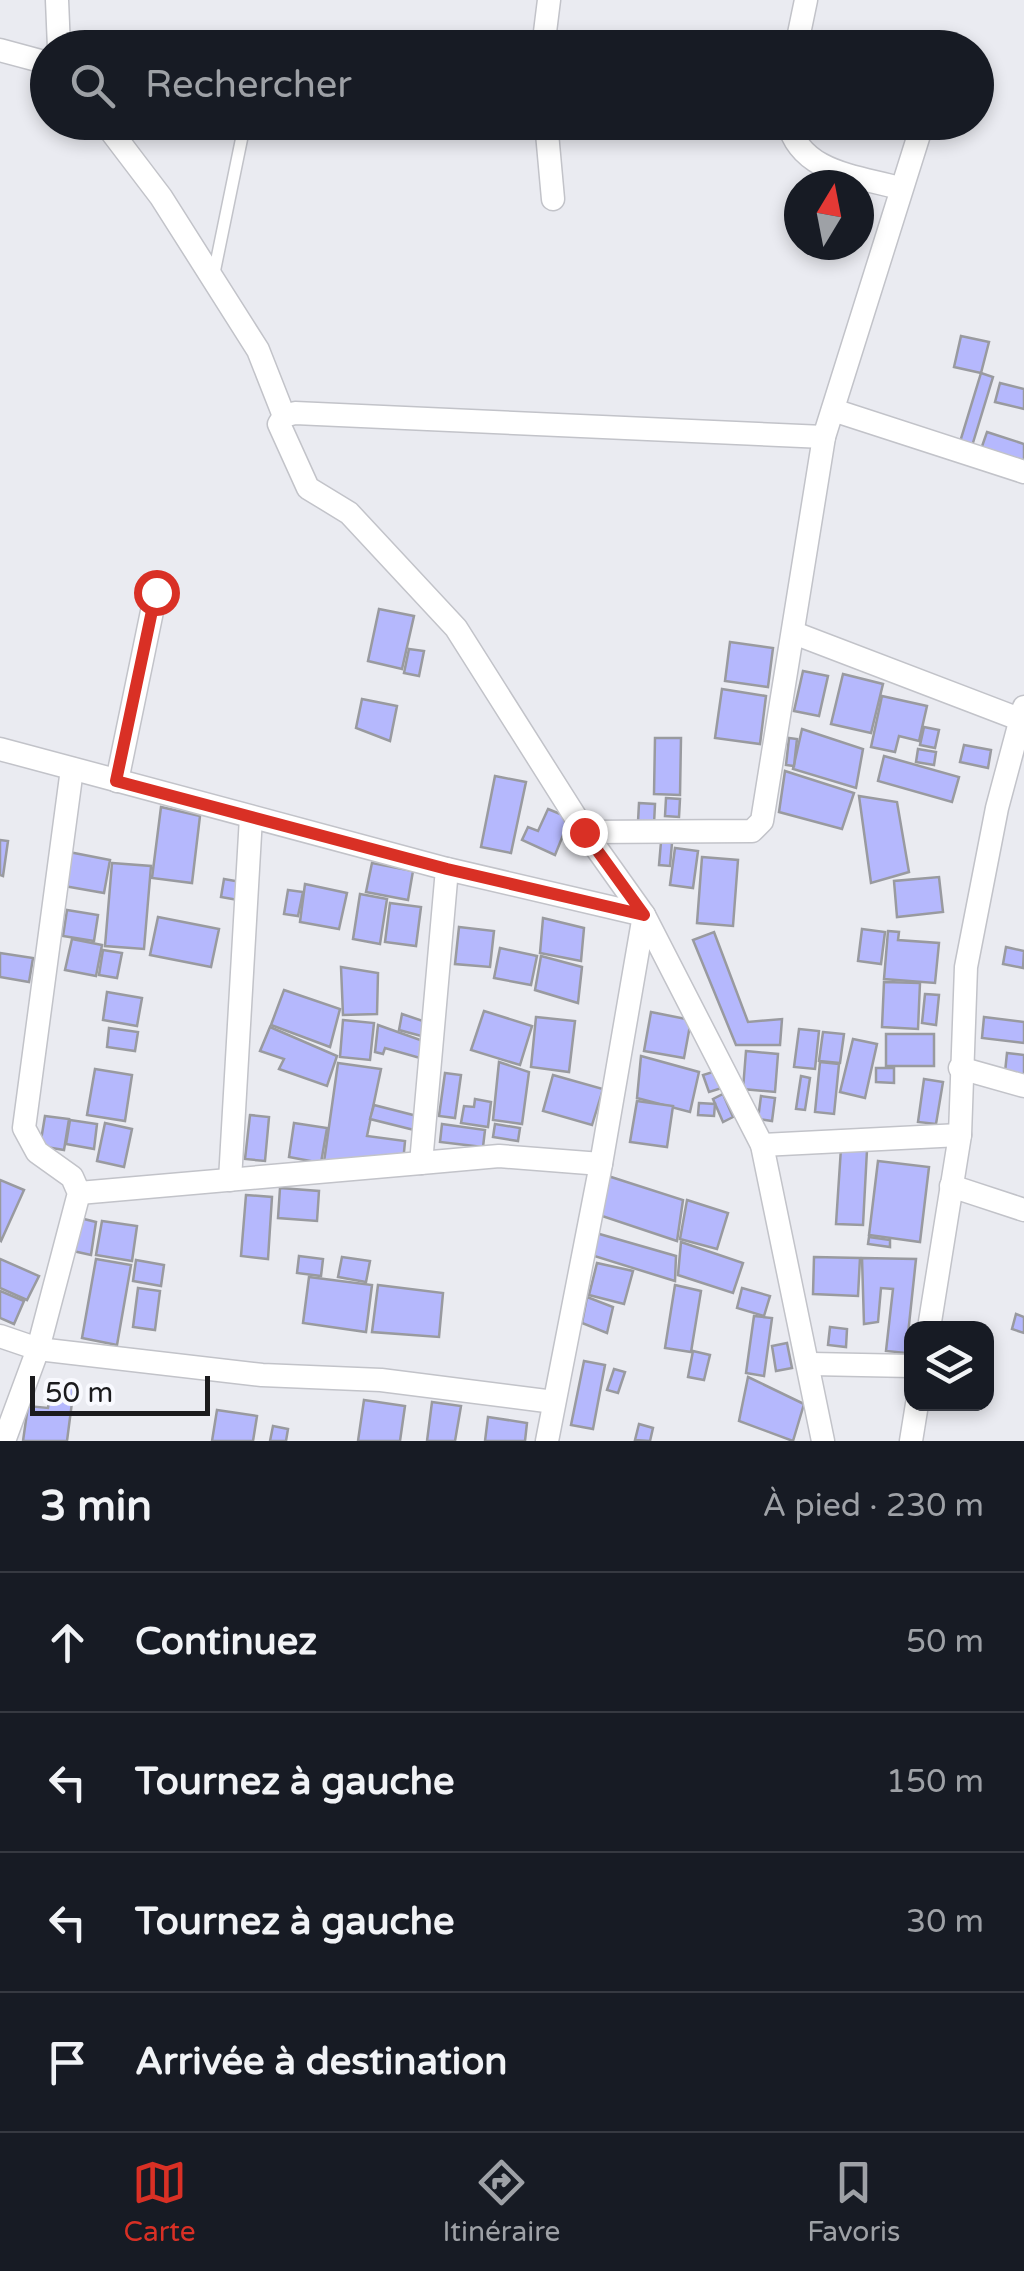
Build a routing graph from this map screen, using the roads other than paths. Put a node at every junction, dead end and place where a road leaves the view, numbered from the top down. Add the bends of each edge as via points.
1 (57, 0) edge
2 (550, 0) edge
3 (806, 0) edge
4 (58, 30) edge
5 (546, 30) edge
6 (800, 30) edge
7 (0, 50) edge
8 (30, 58) edge
9 (118, 140) edge
10 (241, 140) edge
11 (548, 140) edge
12 (794, 140) edge
13 (917, 140) edge
14 (900, 188) junction
15 (553, 199) dead end
16 (212, 282) junction
17 (833, 410) junction
18 (284, 416) junction
19 (824, 437) junction
20 (1024, 472) edge
21 (156, 592) dead end
22 (794, 632) junction
23 (1022, 713) edge
24 (0, 749) edge
25 (72, 769) junction
26 (116, 781) junction
27 (251, 817) junction
28 (584, 832) junction
29 (447, 869) junction
30 (644, 915) junction
31 (960, 1068) junction
32 (1024, 1086) edge
33 (960, 1136) junction
34 (762, 1145) junction
35 (422, 1163) junction
36 (601, 1164) junction
37 (230, 1180) junction
38 (950, 1186) junction
39 (79, 1193) junction
40 (1024, 1210) edge
41 (930, 1321) edge
42 (0, 1336) edge
43 (38, 1348) junction
44 (811, 1364) junction
45 (904, 1366) edge
46 (554, 1402) junction
47 (917, 1411) edge
48 (4, 1441) edge
49 (546, 1441) edge
50 (823, 1441) edge
51 (912, 1441) edge

1 - 4 street
2 - 5 street
3 - 6 street
7 - 8 street
9 - 16 street via 161,196
10 - 16 lane
11 - 15 street
12 - 14 street via 815,165
13 - 14 street
14 - 17 street
16 - 18 street via 258,350
17 - 19 street
17 - 20 street
18 - 19 street
18 - 28 street via 279,424 308,488 349,513 439,606
19 - 22 street
21 - 26 street
22 - 23 street
22 - 28 street via 762,820 752,832
23 - 31 street via 966,967
24 - 25 street
25 - 26 street
25 - 39 street via 24,1128 37,1152 72,1177
26 - 27 street
27 - 29 street
27 - 37 street
28 - 30 street
29 - 30 street
29 - 35 street
30 - 34 street
30 - 36 street
31 - 32 street
31 - 33 street
33 - 34 street
33 - 38 street
34 - 44 street
35 - 36 street via 499,1156
35 - 37 street
36 - 46 street
37 - 39 street
38 - 40 street
38 - 41 street
39 - 43 street
42 - 43 street
43 - 46 street
43 - 48 street
44 - 45 street
44 - 50 street
46 - 49 street
47 - 51 street

